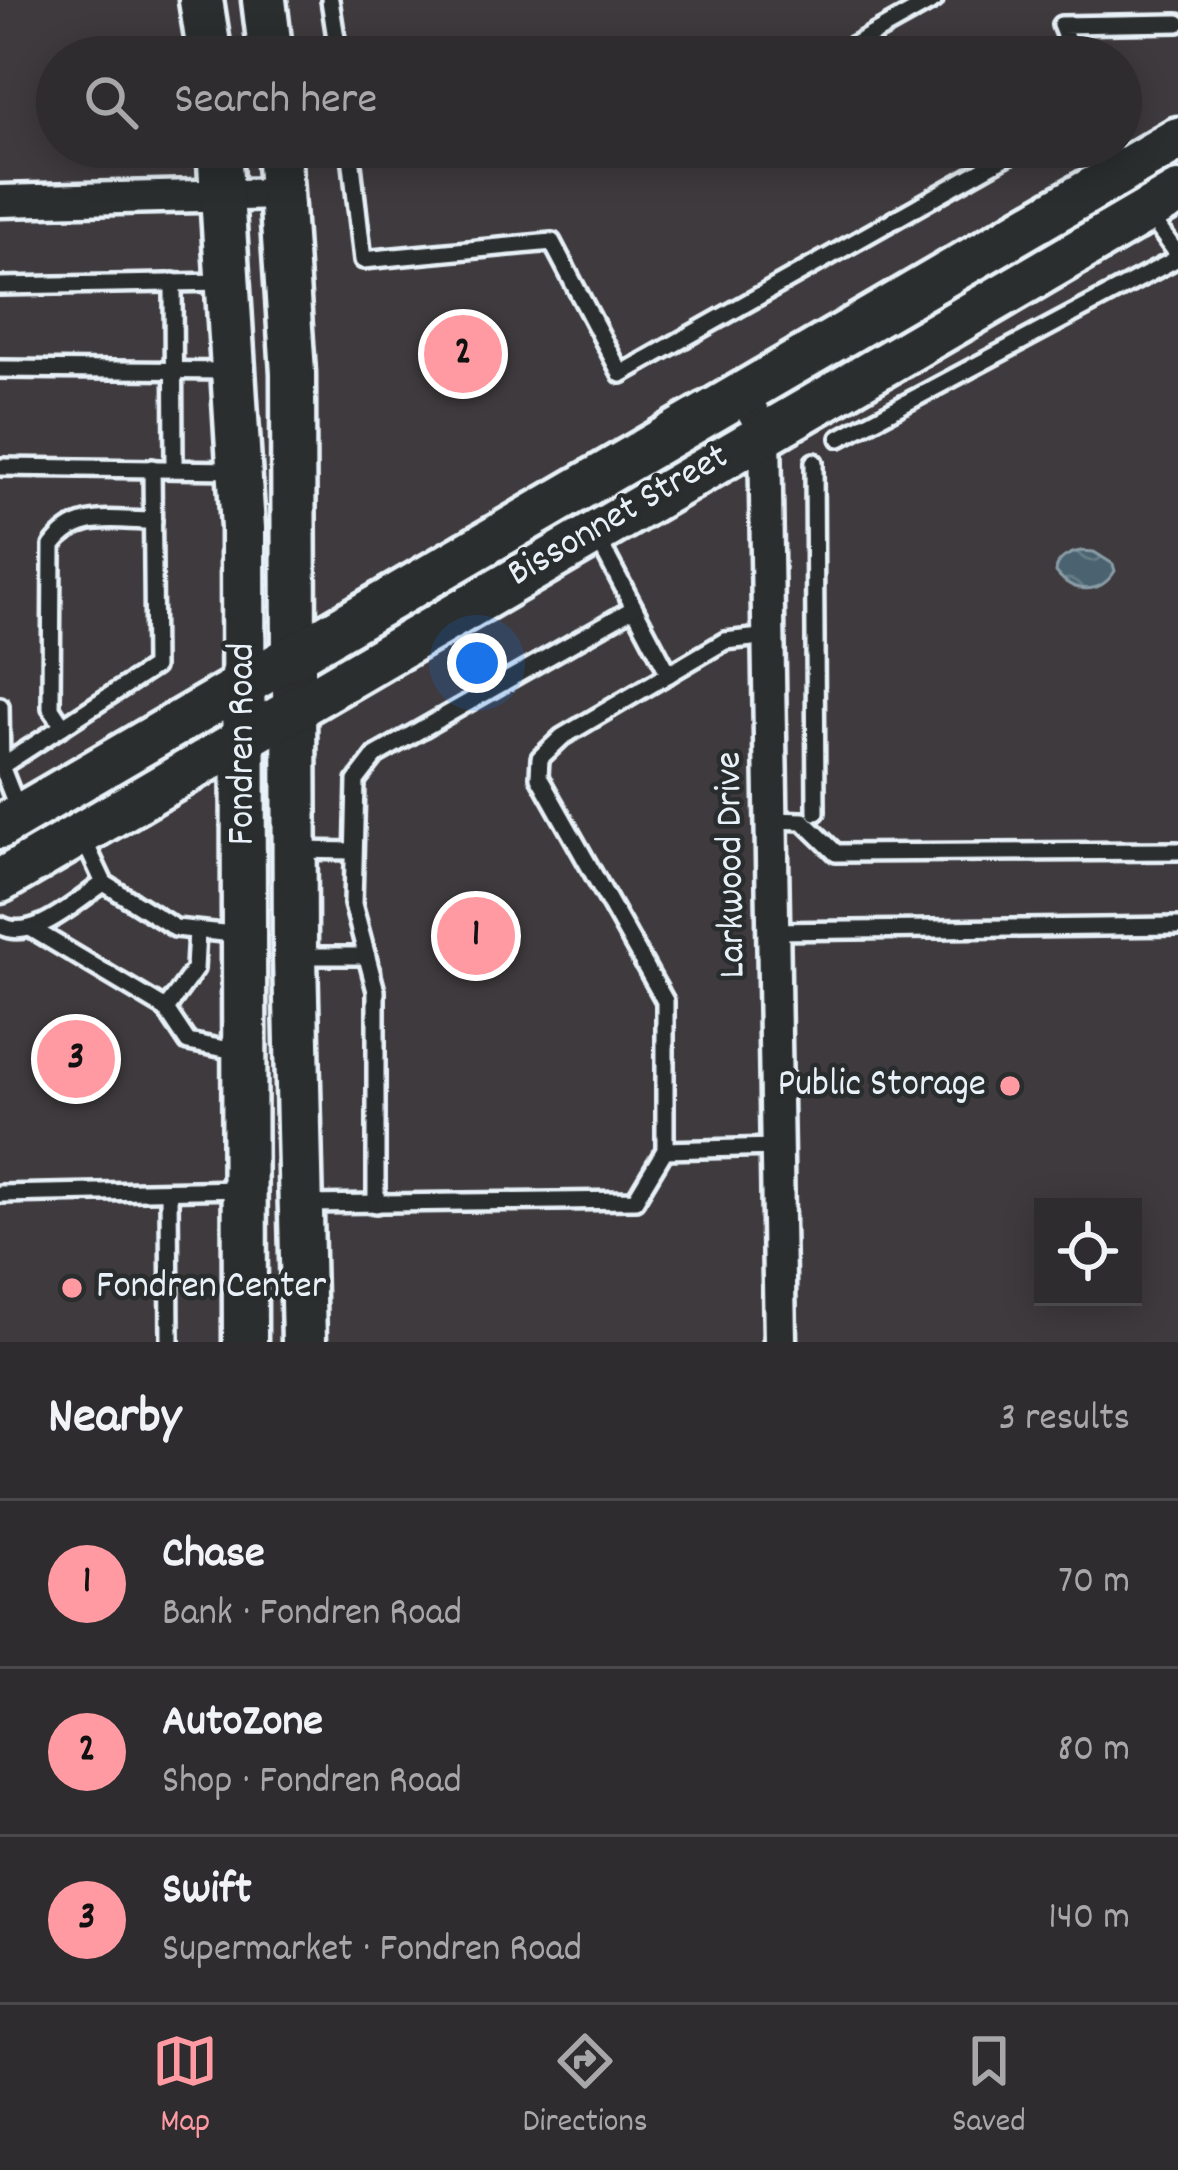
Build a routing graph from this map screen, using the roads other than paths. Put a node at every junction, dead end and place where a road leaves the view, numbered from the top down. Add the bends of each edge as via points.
1 (201, 0) edge
2 (264, 0) edge
3 (330, 0) edge
4 (934, 0) edge
5 (1178, 23) edge
6 (207, 36) edge
7 (268, 36) edge
8 (336, 36) edge
9 (870, 36) edge
10 (1066, 36) edge
11 (1178, 139) edge
12 (1142, 155) edge
13 (221, 168) edge
14 (280, 168) edge
15 (352, 168) edge
16 (986, 168) edge
17 (1116, 168) edge
18 (1121, 168) edge
19 (282, 194) junction
20 (224, 196) junction
21 (0, 201) edge
22 (1162, 202) edge
23 (1178, 256) edge
24 (172, 282) junction
25 (230, 282) junction
26 (0, 286) edge
27 (0, 369) edge
28 (173, 371) junction
29 (235, 371) junction
30 (742, 393) junction
31 (765, 433) junction
32 (840, 439) dead end
33 (814, 462) dead end
34 (0, 467) edge
35 (152, 468) junction
36 (175, 468) junction
37 (240, 470) junction
38 (153, 520) junction
39 (594, 531) junction
40 (634, 608) junction
41 (770, 636) junction
42 (295, 654) junction
43 (669, 674) junction
44 (243, 686) junction
45 (297, 705) junction
46 (0, 706) edge
47 (63, 727) junction
48 (244, 738) junction
49 (1, 767) edge
50 (816, 812) dead end
51 (772, 820) junction
52 (10, 821) edge
53 (81, 834) junction
54 (294, 850) junction
55 (353, 851) junction
56 (1178, 851) edge
57 (0, 881) edge
58 (104, 883) junction
59 (0, 925) edge
60 (1178, 926) edge
61 (32, 929) junction
62 (196, 931) junction
63 (773, 931) junction
64 (244, 935) junction
65 (295, 956) junction
66 (367, 956) junction
67 (166, 1009) junction
68 (244, 1053) junction
69 (776, 1148) junction
70 (665, 1150) junction
71 (244, 1190) junction
72 (169, 1191) junction
73 (0, 1194) edge
74 (302, 1204) junction
75 (376, 1204) junction
76 (170, 1342) edge
77 (245, 1342) edge
78 (304, 1342) edge
79 (780, 1342) edge

1 - 6 main road
2 - 7 main road
3 - 8 lane
4 - 9 lane
5 - 10 lane via 1061,25
11 - 12 main road, Bissonnet Street
13 - 20 main road, Fondren Road
14 - 19 main road, Fondren Road
15 - 16 lane via 363,260 552,242 621,374
17 - 30 main road, Bissonnet Street
18 - 22 main road
19 - 20 street
19 - 42 main road, Fondren Road
20 - 21 street
20 - 25 main road, Fondren Road
22 - 23 lane
22 - 31 main road, Bissonnet Street
23 - 32 lane
24 - 25 lane
24 - 26 lane
24 - 28 lane
25 - 29 main road, Fondren Road
27 - 28 lane
28 - 29 lane
28 - 36 lane
29 - 37 main road, Fondren Road
30 - 31 street, Larkwood Drive
30 - 42 main road, Bissonnet Street
31 - 39 main road, Bissonnet Street
31 - 41 street, Larkwood Drive
33 - 50 lane
34 - 35 lane
35 - 36 lane
35 - 38 lane
36 - 37 lane
37 - 44 main road, Fondren Road
38 - 47 lane via 154,667
38 - 47 lane via 82,520 52,546 51,708
39 - 40 lane
39 - 45 main road, Bissonnet Street
40 - 43 lane
40 - 55 lane via 376,755 356,782
41 - 43 lane via 725,641
41 - 51 street, Larkwood Drive
42 - 44 main road, Bissonnet Street
42 - 45 main road, Fondren Road
43 - 70 lane via 562,737 540,758 539,777 665,1000
44 - 48 main road, Fondren Road
44 - 52 main road, Bissonnet Street
45 - 48 main road, Bissonnet Street
45 - 54 main road, Fondren Road
46 - 49 lane
47 - 49 lane
48 - 53 main road, Bissonnet Street
48 - 64 main road, Fondren Road
49 - 52 lane
51 - 56 lane via 803,821 836,853
51 - 63 street, Larkwood Drive
53 - 57 main road, Bissonnet Street
53 - 58 lane
54 - 55 lane
54 - 65 main road, Fondren Road
55 - 66 lane via 353,904
58 - 61 lane
58 - 62 lane via 175,928
59 - 61 lane
60 - 63 lane
61 - 67 lane
62 - 64 lane
62 - 67 lane via 195,969
63 - 69 street, Larkwood Drive
64 - 68 main road, Fondren Road
65 - 66 lane
65 - 74 main road, Fondren Road
66 - 75 lane via 376,991
67 - 68 lane via 188,1042
68 - 71 main road, Fondren Road
69 - 70 lane
69 - 79 street, Larkwood Drive
70 - 75 lane via 635,1200
71 - 72 lane
71 - 74 main road
71 - 77 main road, Fondren Road
72 - 73 lane
72 - 76 lane
74 - 75 lane
74 - 78 main road, Fondren Road

